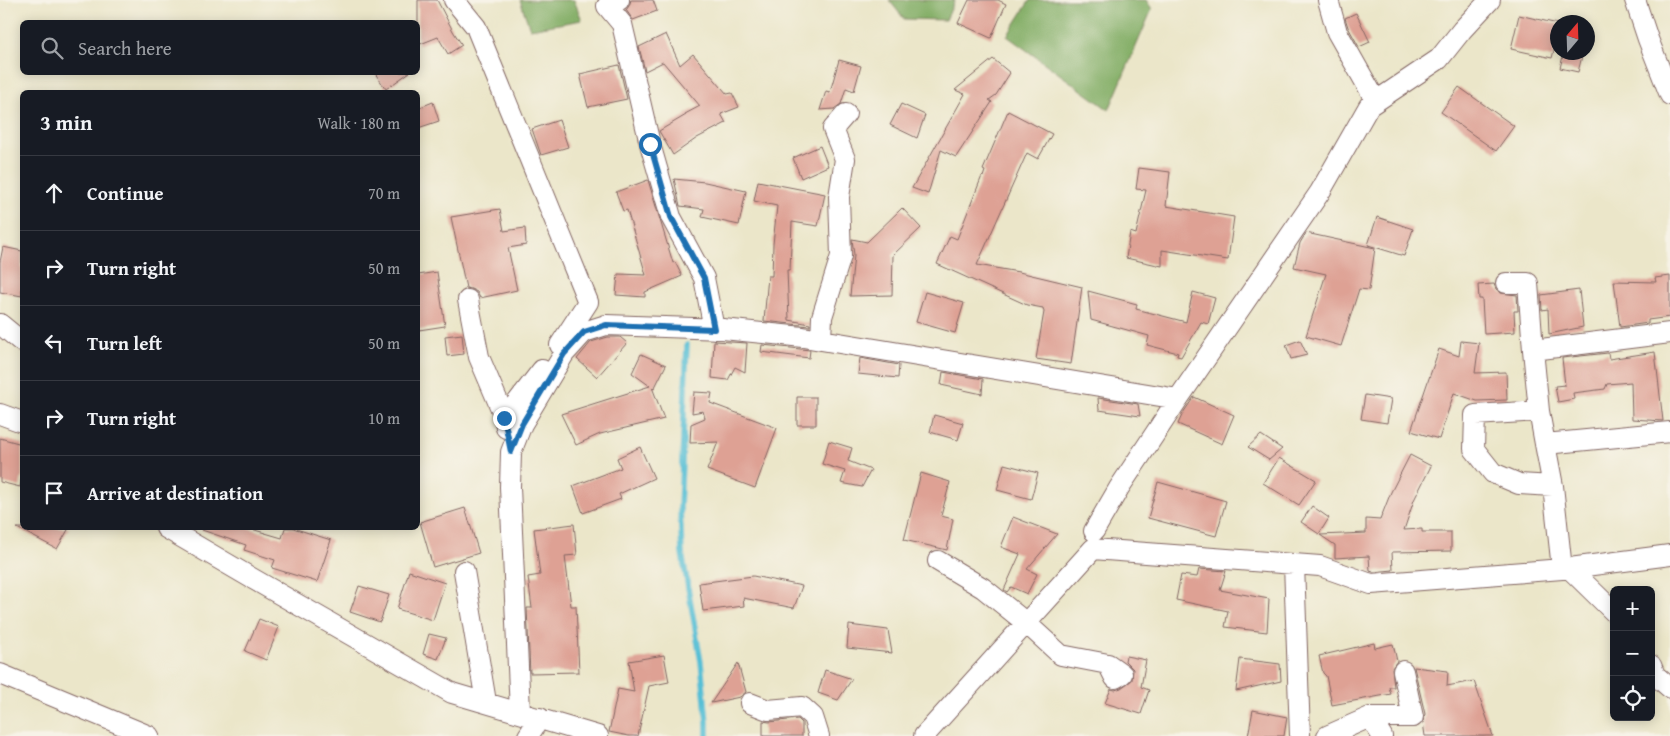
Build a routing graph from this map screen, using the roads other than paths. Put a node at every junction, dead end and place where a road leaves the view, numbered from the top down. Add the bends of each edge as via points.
1 (454, 0) edge
2 (619, 0) edge
3 (1328, 0) edge
4 (1635, 0) edge
5 (1488, 1) edge
6 (1670, 95) edge
7 (1376, 102) junction
8 (846, 114) dead end
9 (1506, 283) dead end
10 (468, 300) dead end
11 (0, 324) edge
12 (714, 329) junction
13 (1670, 333) edge
14 (20, 340) edge
15 (821, 340) junction
16 (1533, 350) junction
17 (1178, 399) junction
18 (1539, 411) junction
19 (0, 414) edge
20 (504, 418) junction
21 (20, 421) edge
22 (1670, 432) edge
23 (1545, 444) junction
24 (511, 452) junction
25 (1553, 486) junction
26 (169, 530) edge
27 (1094, 531) dead end
28 (1670, 555) edge
29 (938, 561) dead end
30 (1294, 564) junction
31 (1565, 568) junction
32 (464, 572) dead end
33 (1610, 608) edge
34 (1025, 622) junction
35 (1108, 664) dead end
36 (1403, 671) dead end
37 (0, 674) edge
38 (1655, 675) edge
39 (1670, 688) edge
40 (486, 702) junction
41 (750, 703) dead end
42 (520, 712) junction
43 (1370, 717) junction
44 (540, 718) junction
45 (149, 736) edge
46 (528, 736) edge
47 (598, 736) edge
48 (819, 736) edge
49 (924, 736) edge
50 (1300, 736) edge
51 (1327, 736) edge
52 (1382, 736) edge

1 - 20 street via 476,27 588,302 550,359
2 - 12 street via 607,6 622,24 671,217 704,278
3 - 7 street via 1337,32
4 - 6 street
5 - 7 street via 1439,59
7 - 17 street via 1369,106 1320,192
8 - 15 street via 833,128 845,159 840,197 841,256 822,316
9 - 16 street via 1528,283
10 - 20 street via 479,357
11 - 14 street
12 - 15 street
12 - 24 street via 606,325 584,332 564,354 522,424
13 - 16 street
15 - 17 street
16 - 18 street
17 - 27 street
18 - 23 street
18 - 25 street via 1475,415 1474,449 1493,473 1519,484
19 - 21 street
20 - 24 street
22 - 23 street
23 - 25 street
24 - 42 street
25 - 31 street
26 - 40 street via 452,692
28 - 31 street
29 - 34 street via 983,588
30 - 31 street via 1320,566 1371,584
30 - 34 street via 1093,549
30 - 50 street
31 - 33 street
32 - 40 street
34 - 35 street via 1060,655
34 - 49 street
36 - 43 street via 1413,717
37 - 45 street
38 - 39 street
40 - 42 street
41 - 48 street via 768,710 802,707 813,717
42 - 44 street
43 - 51 street
43 - 52 street
44 - 46 street
44 - 47 street

